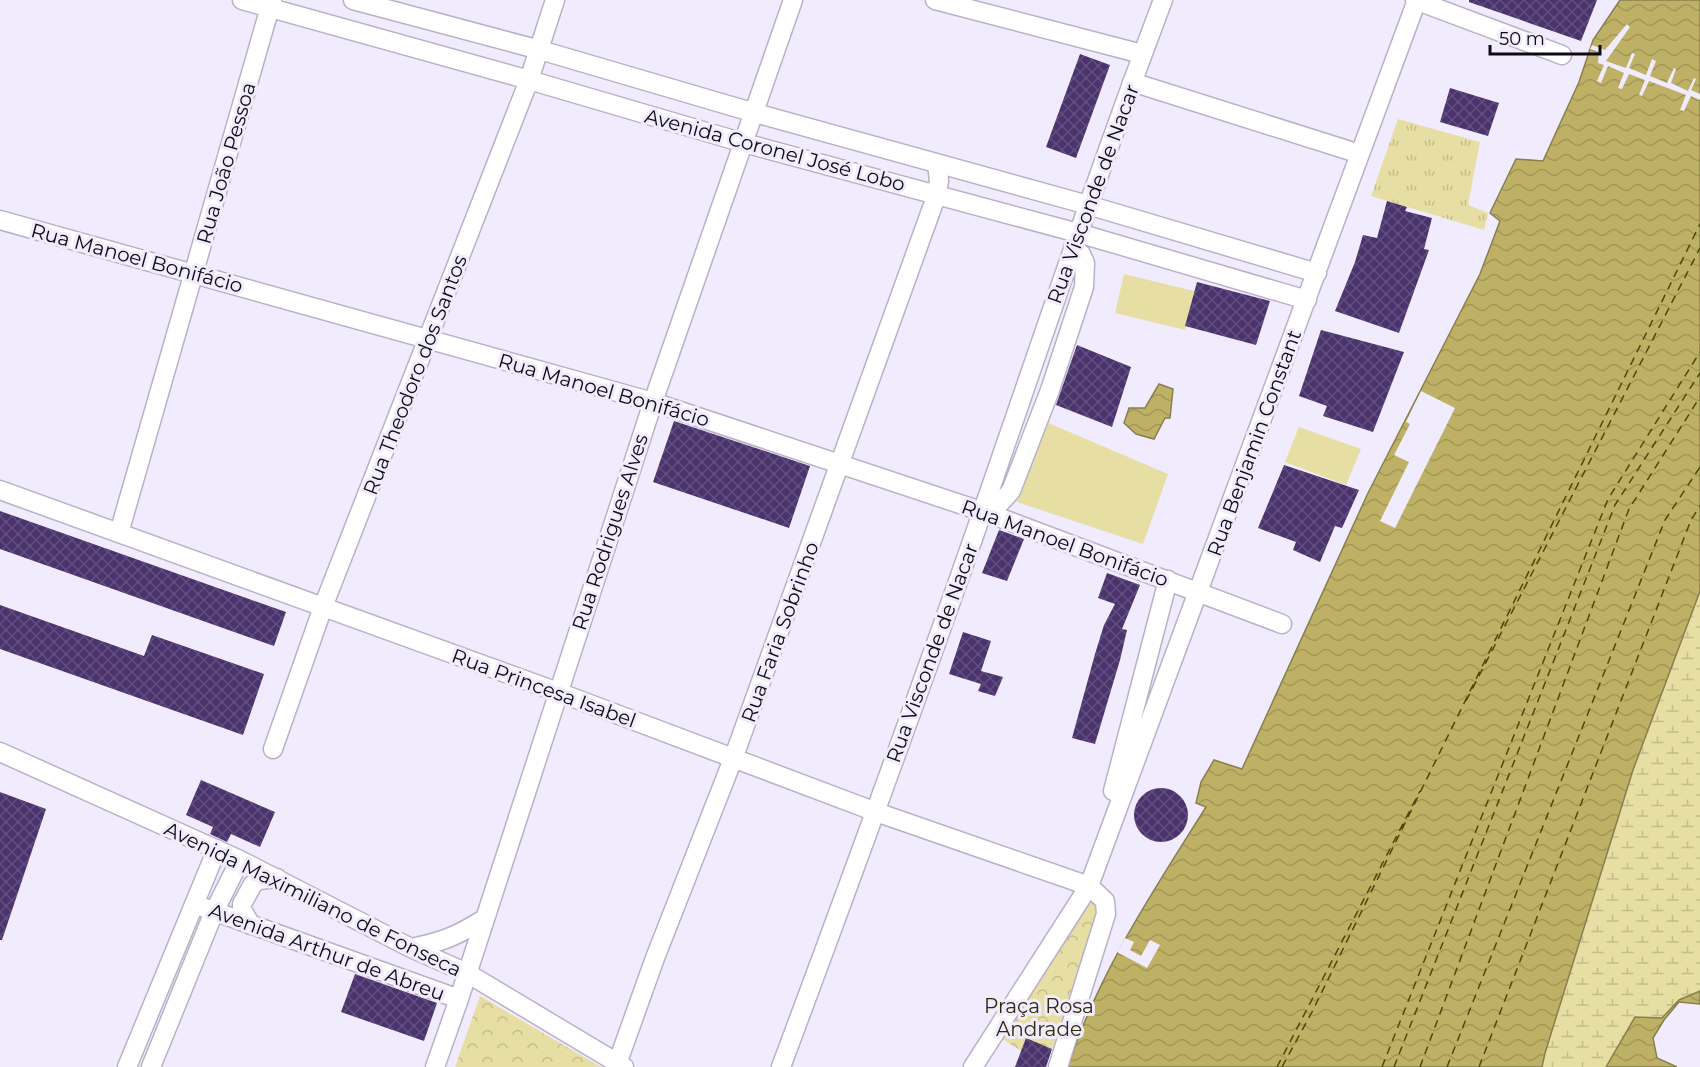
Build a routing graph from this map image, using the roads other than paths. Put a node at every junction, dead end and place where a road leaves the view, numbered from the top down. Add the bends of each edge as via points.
1 (242, 0) edge
2 (353, 0) edge
3 (555, 0) edge
4 (793, 0) edge
5 (935, 0) edge
6 (1163, 0) edge
7 (1416, 0) edge
8 (271, 4) edge
9 (540, 50) junction
10 (1142, 54) junction
11 (1562, 55) dead end
12 (529, 80) junction
13 (1132, 82) junction
14 (754, 113) junction
15 (744, 143) junction
16 (1360, 154) junction
17 (937, 164) junction
18 (937, 194) junction
19 (1088, 205) junction
20 (0, 220) edge
21 (1076, 240) junction
22 (195, 273) junction
23 (1317, 273) junction
24 (1307, 300) junction
25 (429, 339) junction
26 (653, 402) junction
27 (841, 465) junction
28 (0, 490) edge
29 (986, 513) junction
30 (119, 533) junction
31 (1168, 580) junction
32 (1198, 592) junction
33 (323, 607) junction
34 (1282, 624) dead end
35 (558, 692) junction
36 (273, 749) dead end
37 (0, 752) edge
38 (733, 759) junction
39 (876, 812) junction
40 (216, 849) junction
41 (240, 860) junction
42 (277, 878) junction
43 (1089, 886) junction
44 (194, 904) junction
45 (214, 912) junction
46 (484, 919) junction
47 (251, 925) junction
48 (411, 948) junction
49 (467, 974) junction
50 (459, 999) junction
51 (619, 1066) edge
52 (127, 1067) edge
53 (151, 1067) edge
54 (435, 1067) edge
55 (781, 1067) edge
56 (973, 1067) edge
57 (1058, 1067) edge

1 - 8 street, Avenida Coronel José Lobo
2 - 9 street, Avenida Coronel José Lobo
3 - 9 street, Rua Theodoro dos Santos
4 - 14 street, Rua Rodrigues Alves
5 - 10 street
6 - 10 street, Rua Visconde de Nacar
7 - 11 street
7 - 16 street, Rua Benjamin Constant
8 - 12 street, Avenida Coronel José Lobo
8 - 22 street, Rua João Pessoa
9 - 12 street, Rua Theodoro dos Santos
9 - 14 street, Avenida Coronel José Lobo
10 - 13 street, Rua Visconde de Nacar
12 - 15 street, Avenida Coronel José Lobo
12 - 25 street, Rua Theodoro dos Santos
13 - 16 street
13 - 19 street, Rua Visconde de Nacar
14 - 15 street, Rua Rodrigues Alves
14 - 17 street, Avenida Coronel José Lobo
15 - 18 street, Avenida Coronel José Lobo
15 - 26 street, Rua Rodrigues Alves
16 - 23 street, Rua Benjamin Constant
17 - 18 street, Rua Faria Sobrinho
17 - 19 street, Avenida Coronel José Lobo
18 - 21 street, Avenida Coronel José Lobo
18 - 27 street, Rua Faria Sobrinho
19 - 21 street, Rua Visconde de Nacar
19 - 23 street, Avenida Coronel José Lobo
20 - 22 street, Rua Manoel Bonifácio
21 - 24 street, Avenida Coronel José Lobo
21 - 29 street via 1085,263 1084,287 1011,491
22 - 25 street, Rua Manoel Bonifácio
22 - 30 street, Rua João Pessoa
23 - 24 street, Rua Benjamin Constant
24 - 32 street, Rua Benjamin Constant
25 - 26 street, Rua Manoel Bonifácio
25 - 33 street, Rua Theodoro dos Santos
26 - 27 street, Rua Manoel Bonifácio
26 - 35 street, Rua Rodrigues Alves
27 - 29 street, Rua Manoel Bonifácio
27 - 38 street, Rua Faria Sobrinho
28 - 30 street, Rua Princesa Isabel
29 - 31 street, Rua Manoel Bonifácio
29 - 39 street, Rua Visconde de Nacar
30 - 33 street, Rua Princesa Isabel
31 - 32 street, Rua Manoel Bonifácio
31 - 43 street
32 - 34 street, Rua Manoel Bonifácio
32 - 43 street, Rua Benjamin Constant
33 - 35 street, Rua Princesa Isabel
33 - 36 street, Rua Theodoro dos Santos
35 - 38 street, Rua Princesa Isabel
35 - 46 street, Rua Rodrigues Alves
37 - 40 street, Avenida Maximiliano de Fonseca
38 - 39 street, Rua Princesa Isabel
38 - 51 street, Rua Faria Sobrinho via 655,958
39 - 43 street, Rua Princesa Isabel
39 - 55 street, Rua Visconde de Nacar
40 - 41 street, Avenida Maximiliano de Fonseca
40 - 44 street
41 - 42 street, Avenida Maximiliano de Fonseca
41 - 45 street
42 - 47 street via 253,884 242,904
42 - 48 street, Avenida Maximiliano de Fonseca
43 - 56 street
43 - 57 street via 1102,897 1106,914
44 - 45 street, Avenida Arthur de Abreu
44 - 52 street
45 - 47 street, Avenida Arthur de Abreu
45 - 53 street
46 - 48 street via 442,942
46 - 49 street, Rua Rodrigues Alves
47 - 50 street, Avenida Arthur de Abreu
48 - 49 street, Avenida Maximiliano de Fonseca
49 - 50 street, Rua Rodrigues Alves
49 - 51 street, Avenida Maximiliano de Fonseca
50 - 54 street, Rua Rodrigues Alves

